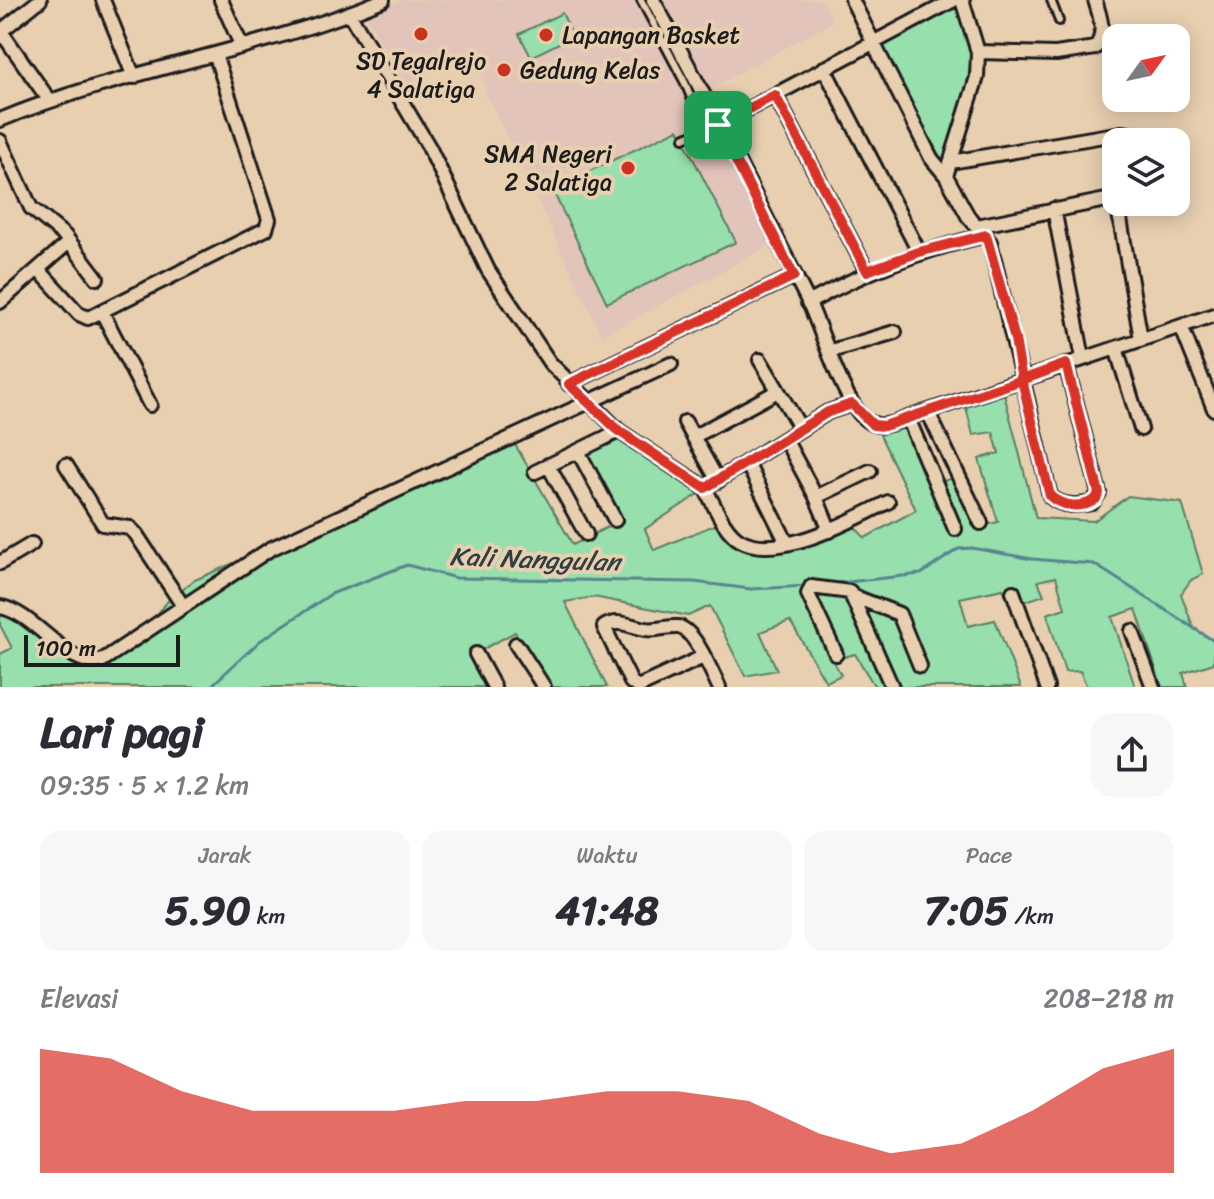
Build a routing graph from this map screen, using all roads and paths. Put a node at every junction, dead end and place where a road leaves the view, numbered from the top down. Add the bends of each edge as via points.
1 (40, 0) edge
2 (103, 0) edge
3 (221, 0) edge
4 (383, 0) edge
5 (641, 0) edge
6 (653, 0) edge
7 (852, 0) edge
8 (954, 0) edge
9 (962, 0) edge
10 (1051, 0) edge
11 (1095, 0) edge
12 (349, 13) junction
13 (1059, 21) dead end
14 (0, 31) edge
15 (874, 42) junction
16 (1102, 46) edge
17 (242, 47) junction
18 (1095, 48) junction
19 (978, 52) junction
20 (216, 57) junction
21 (824, 68) junction
22 (134, 77) junction
23 (775, 95) junction
24 (49, 100) junction
25 (712, 112) junction
26 (0, 120) edge
27 (718, 125) junction
28 (704, 129) junction
29 (1102, 136) edge
30 (684, 138) dead end
31 (0, 141) edge
32 (951, 162) junction
33 (946, 176) junction
34 (1102, 201) edge
35 (1054, 209) junction
36 (1119, 216) edge
37 (981, 230) junction
38 (69, 242) junction
39 (919, 252) junction
40 (38, 269) junction
41 (867, 271) junction
42 (794, 276) junction
43 (97, 278) dead end
44 (0, 302) edge
45 (808, 303) junction
46 (102, 312) junction
47 (1214, 315) edge
48 (1181, 326) junction
49 (895, 332) dead end
50 (1141, 339) junction
51 (1116, 348) junction
52 (831, 351) junction
53 (1083, 358) junction
54 (760, 360) dead end
55 (671, 364) dead end
56 (1066, 364) junction
57 (1022, 380) junction
58 (569, 384) junction
59 (778, 391) junction
60 (589, 403) junction
61 (852, 404) junction
62 (150, 405) dead end
63 (1214, 409) edge
64 (928, 412) junction
65 (908, 418) junction
66 (685, 422) dead end
67 (801, 429) junction
68 (1141, 429) dead end
69 (619, 431) junction
70 (693, 437) junction
71 (785, 439) junction
72 (578, 451) junction
73 (747, 463) junction
74 (66, 465) dead end
75 (548, 465) junction
76 (870, 471) dead end
77 (535, 472) dead end
78 (718, 481) junction
79 (705, 488) junction
80 (816, 497) junction
81 (888, 502) dead end
82 (615, 520) dead end
83 (981, 523) dead end
84 (955, 529) dead end
85 (830, 531) junction
86 (586, 534) dead end
87 (787, 543) junction
88 (32, 544) dead end
89 (0, 563) edge
90 (1013, 592) dead end
91 (855, 597) junction
92 (183, 606) junction
93 (0, 607) edge
94 (1132, 631) dead end
95 (516, 644) dead end
96 (476, 654) dead end
97 (836, 654) dead end
98 (703, 657) junction
99 (920, 666) dead end
100 (667, 682) edge
101 (494, 687) edge
102 (544, 687) edge
103 (719, 687) edge
104 (892, 687) edge
105 (1047, 687) edge
106 (1153, 687) edge

1 - 14 street
2 - 22 street
3 - 17 street
4 - 12 street
5 - 28 lane
6 - 25 street
7 - 15 street
8 - 15 street
9 - 19 street
10 - 13 lane
11 - 18 street via 1103,27
12 - 17 street
12 - 58 street via 429,147 488,270
14 - 24 street
15 - 21 street
15 - 33 street via 931,158
16 - 18 lane
17 - 20 street
18 - 19 street via 1056,54
19 - 32 street via 968,114
20 - 22 street
20 - 46 street via 270,222 264,231
21 - 23 street
21 - 39 street
22 - 24 street
23 - 27 street
23 - 41 street
24 - 26 street
25 - 27 street
25 - 28 lane
27 - 42 street
28 - 30 lane
29 - 32 street
31 - 38 street via 31,208
32 - 33 street
33 - 37 street
34 - 35 street
35 - 37 street
35 - 53 street
36 - 50 street
37 - 39 street
37 - 57 street via 1015,339
38 - 40 street
38 - 43 street
39 - 41 street
40 - 44 street
40 - 46 street via 83,317
41 - 45 street
42 - 45 street
42 - 58 street
45 - 52 street
46 - 62 street
47 - 48 street
48 - 50 street
48 - 63 street
49 - 52 street
50 - 51 street
51 - 53 street
51 - 68 street
52 - 61 street
53 - 56 street
54 - 59 street
55 - 60 street
56 - 57 street
56 - 57 street via 1099,493 1092,503 1075,506 1050,496
57 - 64 street
58 - 60 street
59 - 67 street
59 - 70 street
60 - 69 street
60 - 92 street via 270,549
61 - 65 street via 873,425
61 - 67 street
64 - 65 street
64 - 83 street
65 - 84 street
66 - 70 street
67 - 71 street
69 - 72 street
69 - 79 street
70 - 78 street
71 - 73 street
71 - 80 street
72 - 75 street
72 - 82 street
73 - 78 street
73 - 87 street
74 - 92 street via 103,524 130,528 136,534
75 - 77 street
75 - 86 street
76 - 80 street
78 - 79 street
79 - 87 street via 740,541
80 - 85 street
81 - 85 street
85 - 87 street
88 - 89 street
90 - 105 street
91 - 97 street via 846,589 809,590
91 - 99 street via 899,614
91 - 104 street
92 - 93 street via 95,663 78,658 27,618
94 - 106 street
95 - 102 street
96 - 101 street
98 - 100 street
98 - 100 street via 680,626 649,630 614,622 604,627 633,685
98 - 103 street

